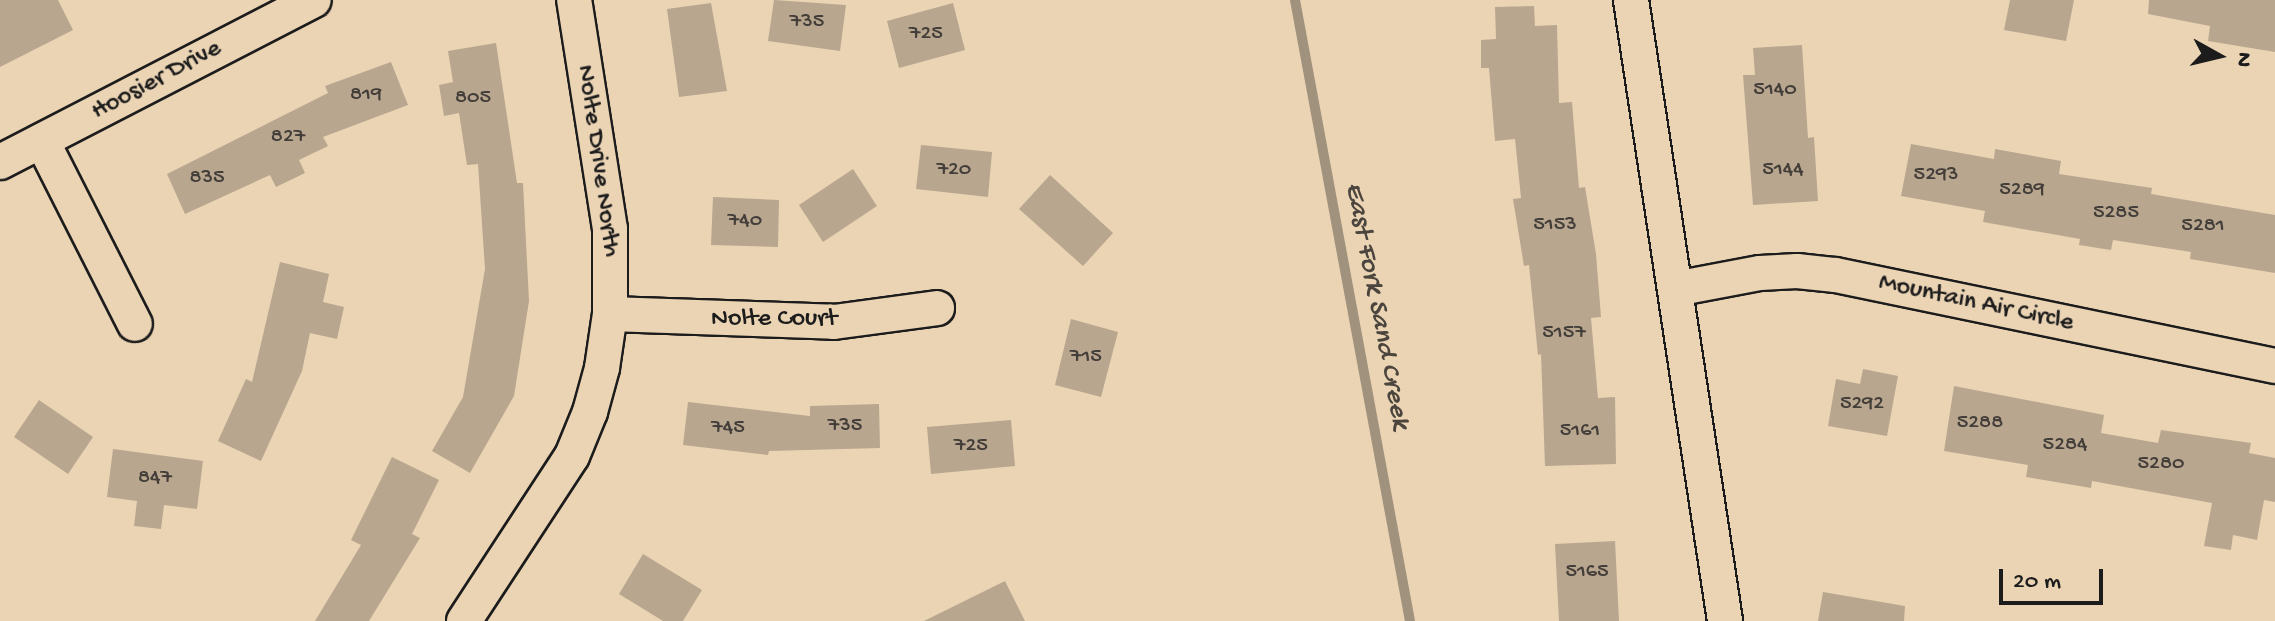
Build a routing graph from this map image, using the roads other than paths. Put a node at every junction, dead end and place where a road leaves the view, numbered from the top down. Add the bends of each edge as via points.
1 (314, 0) edge
2 (574, 0) edge
3 (1631, 0) edge
4 (42, 141) junction
5 (0, 162) edge
6 (1675, 289) junction
7 (937, 308) dead end
8 (610, 314) junction
9 (135, 324) dead end
10 (2275, 366) edge
11 (479, 616) edge
12 (1725, 621) edge

1 - 4 street, Hoosier Drive
2 - 8 street, Nolte Drive North via 610,229
3 - 6 street
4 - 5 street, Hoosier Drive
4 - 9 street
6 - 10 street, Mountain Air Circle via 1760,273 1836,275
6 - 12 street
7 - 8 street, Nolte Court via 834,322
8 - 11 street, Nolte Drive North via 602,368 572,456

